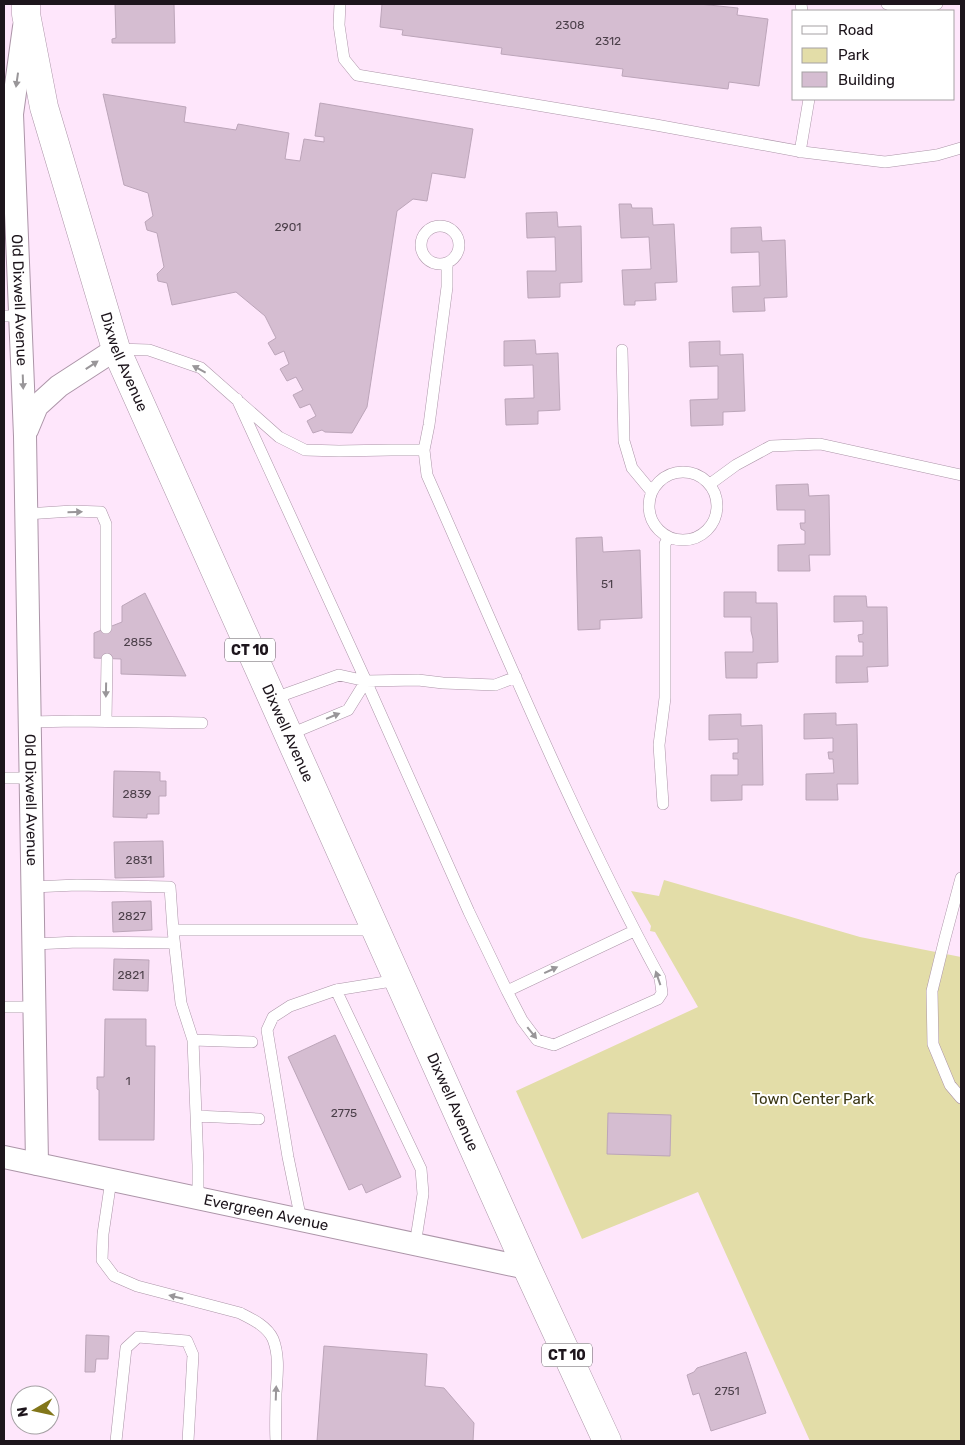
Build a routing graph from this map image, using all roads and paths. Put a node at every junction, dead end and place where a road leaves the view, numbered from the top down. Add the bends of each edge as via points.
1 (340, 4) edge
2 (887, 4) edge
3 (937, 4) edge
4 (26, 9) edge
5 (809, 100) edge
6 (961, 148) edge
7 (800, 152) junction
8 (447, 264) dead end
9 (12, 316) edge
10 (116, 349) junction
11 (622, 350) dead end
12 (237, 399) junction
13 (25, 436) junction
14 (424, 450) junction
15 (961, 475) edge
16 (710, 484) junction
17 (652, 492) junction
18 (26, 514) junction
19 (668, 538) junction
20 (106, 628) dead end
21 (107, 658) dead end
22 (516, 678) junction
23 (366, 681) junction
24 (272, 699) junction
25 (106, 721) junction
26 (30, 722) junction
27 (202, 723) dead end
28 (288, 735) junction
29 (4, 778) edge
30 (31, 778) junction
31 (663, 804) dead end
32 (961, 878) edge
33 (33, 887) junction
34 (173, 930) junction
35 (376, 930) junction
36 (634, 931) junction
37 (174, 942) junction
38 (34, 944) junction
39 (398, 980) junction
40 (336, 990) junction
41 (507, 991) junction
42 (4, 1007) edge
43 (34, 1007) junction
44 (193, 1040) junction
45 (252, 1042) dead end
46 (961, 1098) edge
47 (196, 1116) junction
48 (259, 1119) dead end
49 (4, 1157) edge
50 (37, 1164) junction
51 (111, 1180) junction
52 (198, 1198) junction
53 (301, 1220) junction
54 (415, 1245) junction
55 (527, 1268) junction
56 (116, 1441) edge
57 (188, 1441) edge
58 (276, 1441) edge
59 (607, 1441) edge

1 - 7 lane via 339,25 344,59 357,74 656,124
2 - 3 lane via 918,10
4 -> 9 street, Old Dixwell Avenue via 12,114
4 - 10 main road, Dixwell Avenue / CT 10 via 44,107
5 - 7 lane
6 - 7 lane via 937,155 885,162
8 - 14 lane via 447,287
9 -> 13 street, Old Dixwell Avenue
12 -> 10 lane via 201,368 149,350
13 -> 10 street, Old Dixwell Avenue via 37,406 59,386
10 - 24 main road, Dixwell Avenue / CT 10
11 - 17 lane via 624,441 632,468
12 - 14 lane via 279,437 305,450
12 - 23 lane
13 - 18 street, Old Dixwell Avenue
14 - 22 lane via 427,476
15 - 16 lane via 820,444 771,446
16 - 17 lane via 699,476 681,472 664,478
16 - 19 lane via 718,509 709,529 690,540
17 - 19 lane via 651,518
18 -> 20 lane via 101,512 106,524
18 - 26 street, Old Dixwell Avenue
19 - 31 lane via 665,544 665,698 659,745
21 -> 25 lane
22 - 23 lane via 495,685 418,680
22 - 36 lane
23 - 24 lane via 339,675
28 -> 23 lane via 348,710
23 - 41 lane
24 - 28 main road, Dixwell Avenue / CT 10
25 - 26 lane
25 - 27 lane
26 - 30 street, Old Dixwell Avenue
28 - 35 main road, Dixwell Avenue / CT 10
29 - 30 lane
30 - 33 street, Old Dixwell Avenue
32 - 46 lane via 932,991 934,1044 950,1085
33 - 34 lane via 170,887
33 - 38 street, Old Dixwell Avenue
34 - 35 lane
34 - 37 lane
35 - 39 main road, Dixwell Avenue / CT 10
41 -> 36 lane
41 -> 36 lane via 537,1040 554,1045 658,999 662,993 660,978
37 - 38 lane
37 - 44 lane via 181,1003
38 - 43 street, Old Dixwell Avenue
39 - 40 lane
39 - 55 main road, Dixwell Avenue / CT 10
40 - 53 lane via 290,1006 273,1018 267,1030
40 - 54 lane via 421,1169 423,1194
42 - 43 lane
43 - 50 street, Old Dixwell Avenue
44 - 45 lane
44 - 47 lane
47 - 48 lane
47 - 52 lane
49 - 50 street, Evergreen Avenue
50 - 51 street, Evergreen Avenue
51 - 52 street, Evergreen Avenue
58 -> 51 lane via 278,1358 272,1338 255,1320 240,1313 137,1286 114,1276 102,1260
52 - 53 street, Evergreen Avenue
53 - 54 street, Evergreen Avenue
54 - 55 street, Evergreen Avenue
55 - 59 main road, Dixwell Avenue / CT 10
56 - 57 lane via 126,1348 138,1337 188,1341 193,1355

